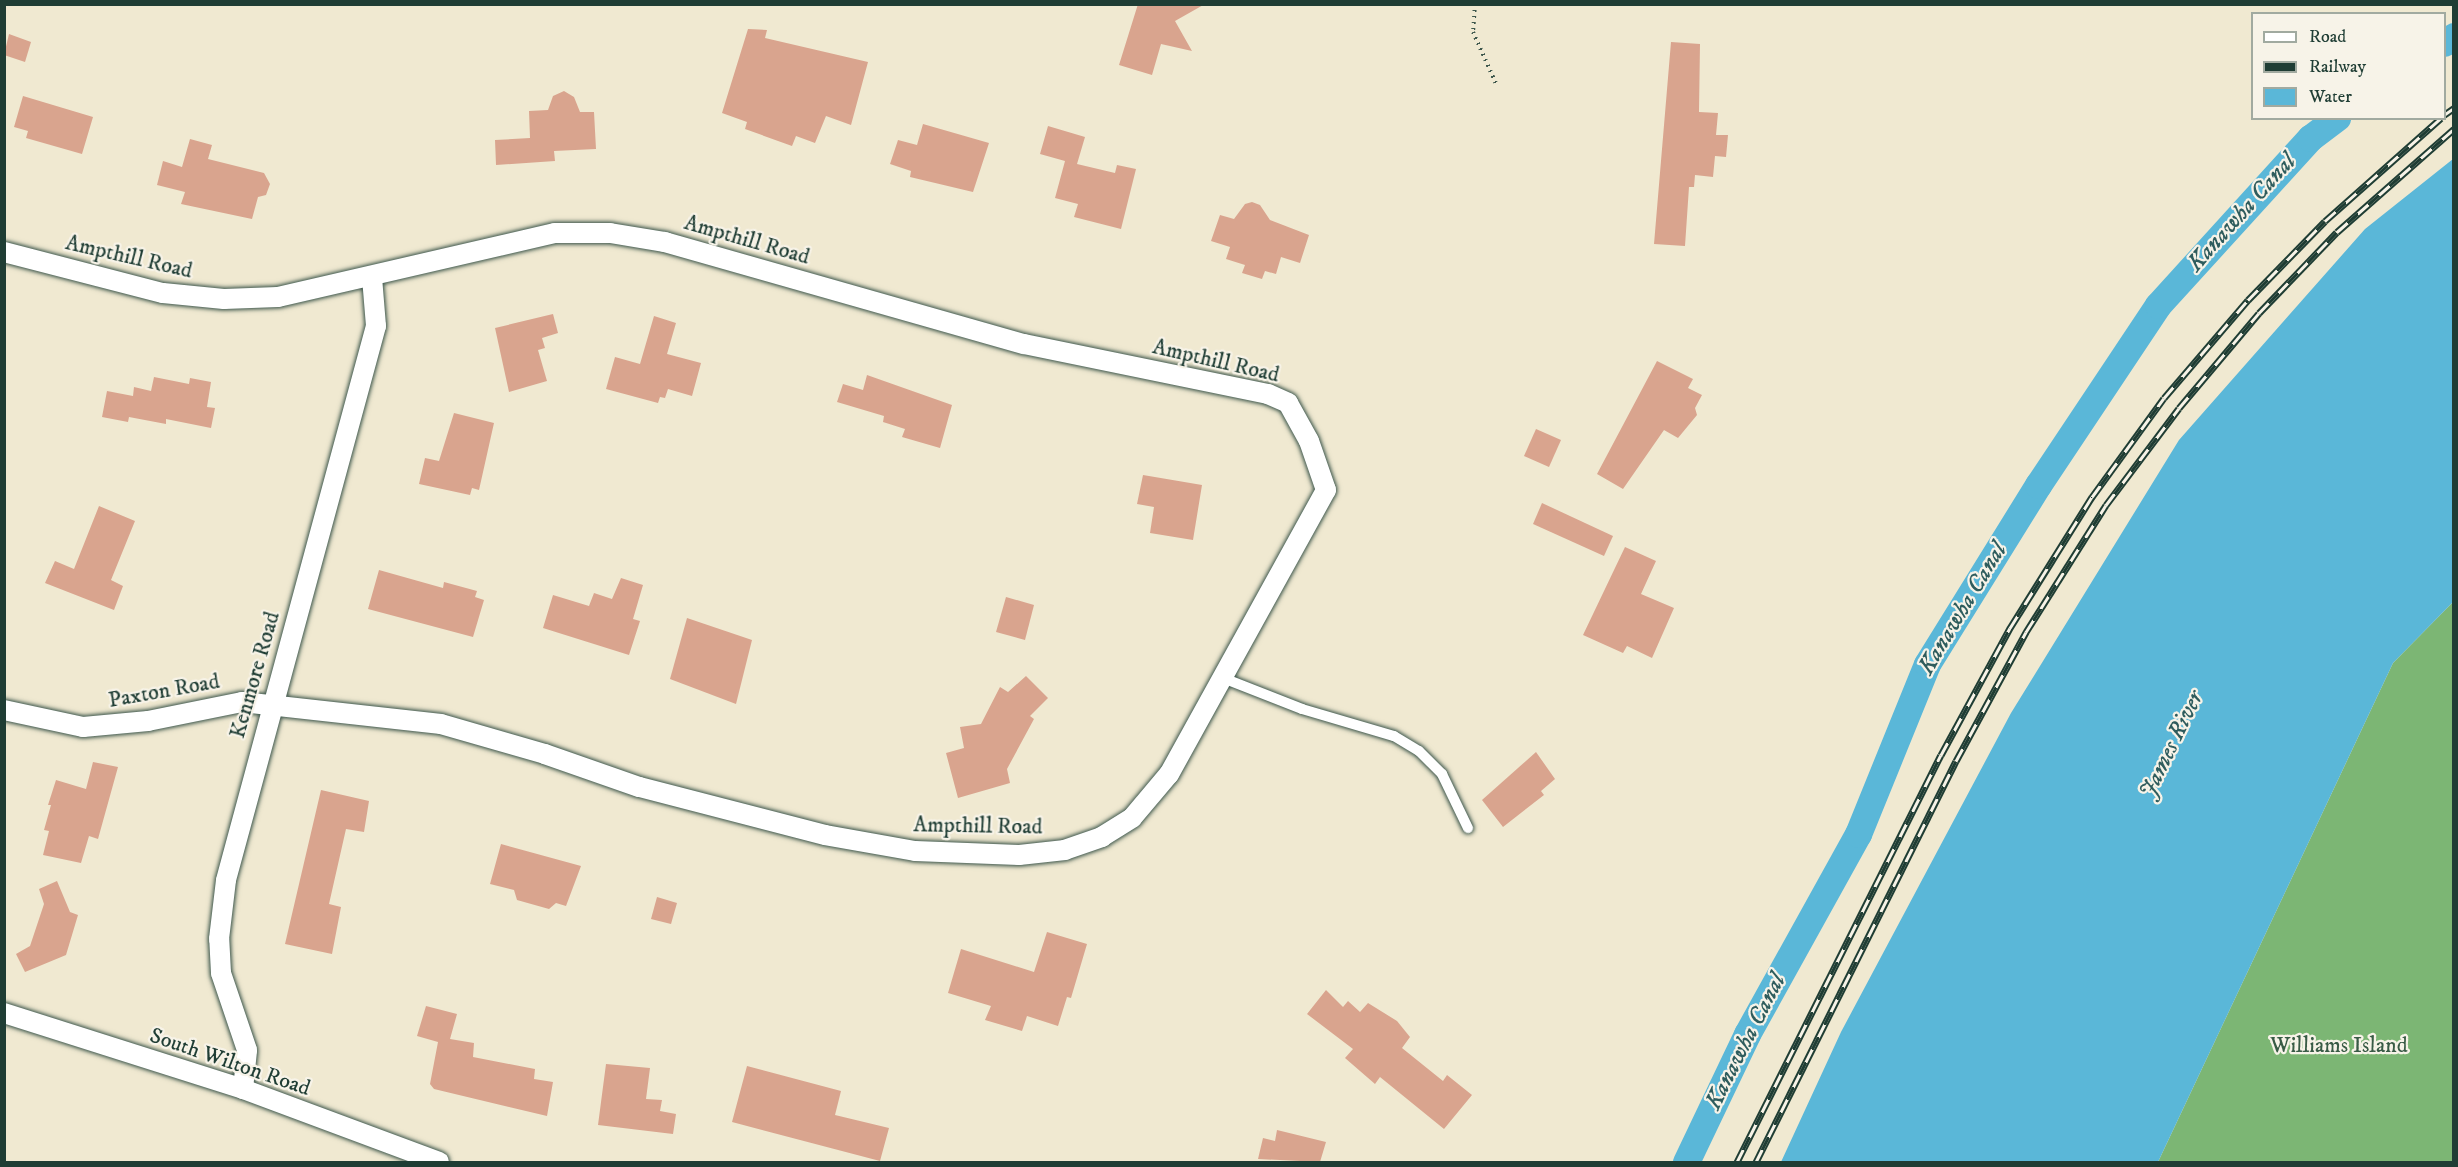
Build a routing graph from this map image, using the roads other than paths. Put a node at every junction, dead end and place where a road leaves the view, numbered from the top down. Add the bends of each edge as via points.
1 (4, 252) edge
2 (372, 276) junction
3 (1223, 678) junction
4 (271, 705) junction
5 (4, 710) edge
6 (441, 724) joint
7 (1468, 828) dead end
8 (4, 1014) edge
9 (243, 1089) junction
10 (439, 1162) edge

1 - 2 street, Ampthill Road via 163,293 224,299 278,297
2 - 3 street, Ampthill Road via 555,233 610,233 665,242 1024,344 1268,394 1288,403 1310,441 1326,490
2 - 4 street, Kenmore Road via 376,326
3 - 6 street, Ampthill Road via 1169,774 1132,818 1102,837 1065,850 1018,855 915,851 825,835 639,787
3 - 7 lane via 1302,710 1394,736 1419,751 1442,774
4 - 5 street, Paxton Road via 242,702 148,721 83,727
4 - 6 street, Paxton Road
4 - 9 street, Kenmore Road via 226,880 219,939 221,973 247,1050
8 - 9 street, South Wilton Road
9 - 10 street, South Wilton Road

